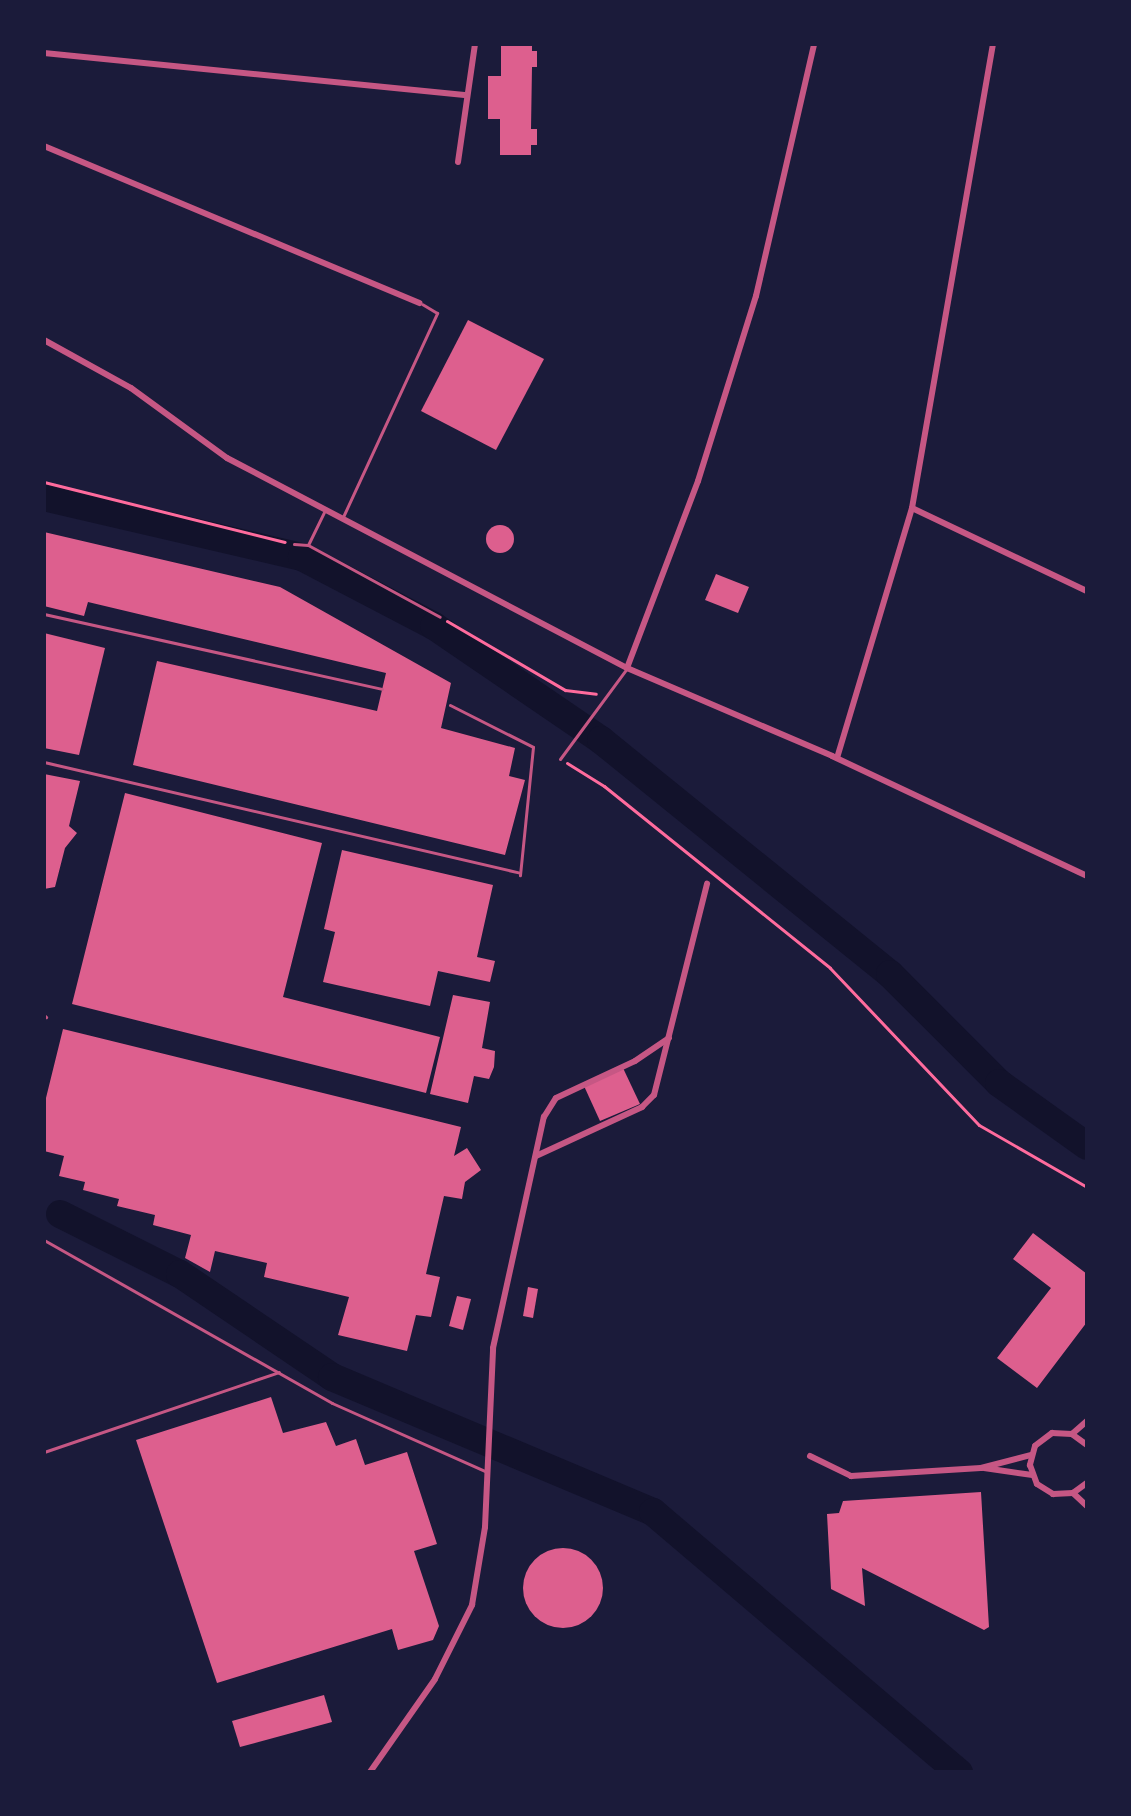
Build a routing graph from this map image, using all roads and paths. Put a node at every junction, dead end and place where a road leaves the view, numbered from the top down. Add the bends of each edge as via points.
1 (475, 44) edge
2 (814, 44) edge
3 (993, 44) edge
4 (44, 53) edge
5 (467, 95) junction
6 (44, 146) edge
7 (458, 162) dead end
8 (420, 303) joint
9 (44, 340) edge
10 (44, 482) edge
11 (912, 508) junction
12 (325, 510) junction
13 (342, 519) junction
14 (294, 544) joint
15 (308, 545) junction
16 (1087, 591) edge
17 (44, 614) edge
18 (440, 617) joint
19 (627, 668) junction
20 (382, 689) dead end
21 (608, 695) junction
22 (450, 705) dead end
23 (837, 758) junction
24 (560, 759) joint
25 (44, 762) edge
26 (1087, 876) edge
27 (707, 884) dead end
28 (669, 1038) junction
29 (536, 1156) junction
30 (1087, 1187) edge
31 (44, 1240) edge
32 (279, 1372) junction
33 (1087, 1421) edge
34 (1072, 1434) junction
35 (1087, 1445) edge
36 (44, 1452) edge
37 (1031, 1455) junction
38 (810, 1456) dead end
39 (981, 1468) junction
40 (485, 1471) junction
41 (1032, 1475) junction
42 (1087, 1483) edge
43 (1073, 1493) junction
44 (1087, 1506) edge
45 (370, 1772) edge

1 - 5 street
2 - 19 street via 756,296 698,481
3 - 11 street
4 - 5 street
5 - 7 street
6 - 8 street
8 - 13 lane via 437,313
9 - 12 street via 131,388 227,458
10 - 14 path
11 - 16 street
11 - 23 street
12 - 13 street
12 - 15 lane
13 - 19 street
14 - 15 lane
15 - 18 lane
17 - 20 lane
18 - 21 path via 565,690
19 - 21 lane
19 - 23 street
21 - 24 lane
22 - 25 lane via 533,747 519,874
23 - 26 street
24 - 30 path via 604,786 830,968 979,1125
27 - 28 street
28 - 29 street via 635,1061 556,1098 544,1117
28 - 29 street via 650,1101
29 - 40 street via 493,1348
31 - 32 lane
32 - 36 lane
32 - 40 lane via 332,1403
33 - 34 street
34 - 35 street
34 - 37 street via 1052,1433
37 - 39 street
37 - 41 street
38 - 39 street via 851,1476
39 - 41 street
40 - 45 street via 485,1527 472,1605 435,1679
41 - 43 street via 1044,1490
42 - 43 street
43 - 44 street

